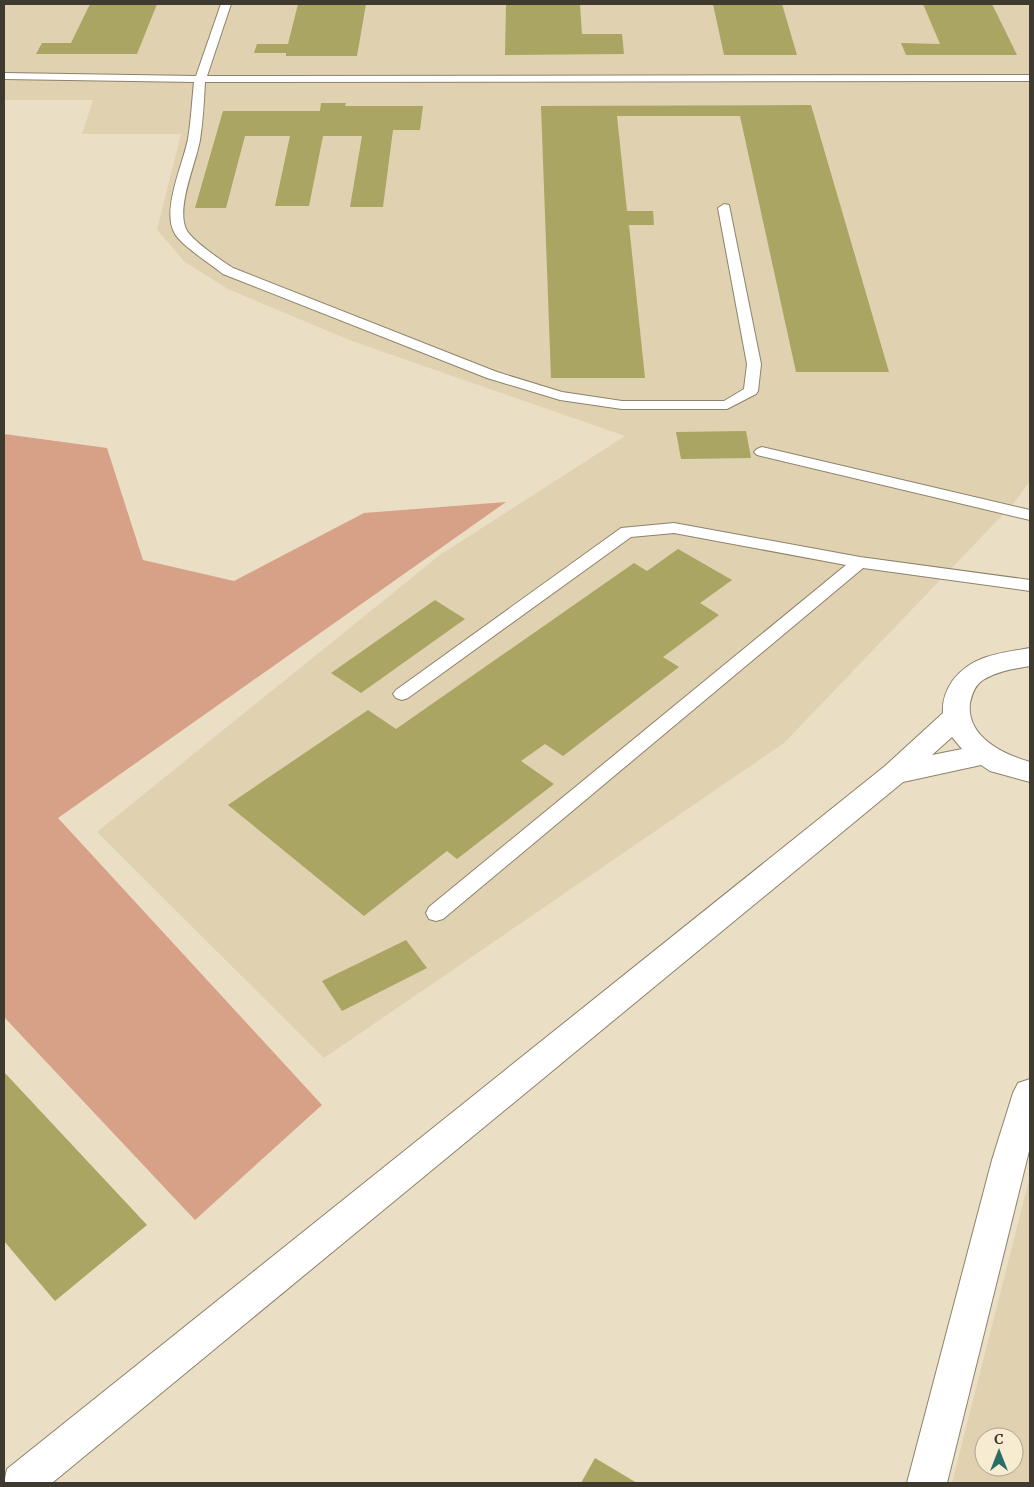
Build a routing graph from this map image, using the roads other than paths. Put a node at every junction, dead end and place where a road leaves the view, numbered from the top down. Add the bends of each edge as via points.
1 (226, 4) edge
2 (4, 76) edge
3 (200, 78) junction
4 (1030, 78) edge
5 (724, 208) dead end
6 (762, 452) dead end
7 (1030, 515) edge
8 (860, 562) junction
9 (1030, 586) edge
10 (1030, 657) edge
11 (402, 694) dead end
12 (957, 716) junction
13 (985, 754) junction
14 (895, 773) junction
15 (1026, 775) edge
16 (436, 912) dead end
17 (1030, 1093) edge
18 (21, 1483) edge
19 (927, 1483) edge

1 - 3 lane
2 - 3 lane
3 - 4 lane
3 - 5 lane via 194,139 177,218 180,232 203,253 237,274 492,375 560,396 622,405 727,405 751,391 754,364
6 - 7 lane
8 - 9 lane
8 - 11 lane via 674,528 627,532
8 - 16 lane
10 - 12 street via 1013,657 988,664 970,675 958,690
12 - 13 street via 971,742
12 - 14 street
13 - 14 street
13 - 15 street
14 - 18 street
17 - 19 street via 1009,1160

